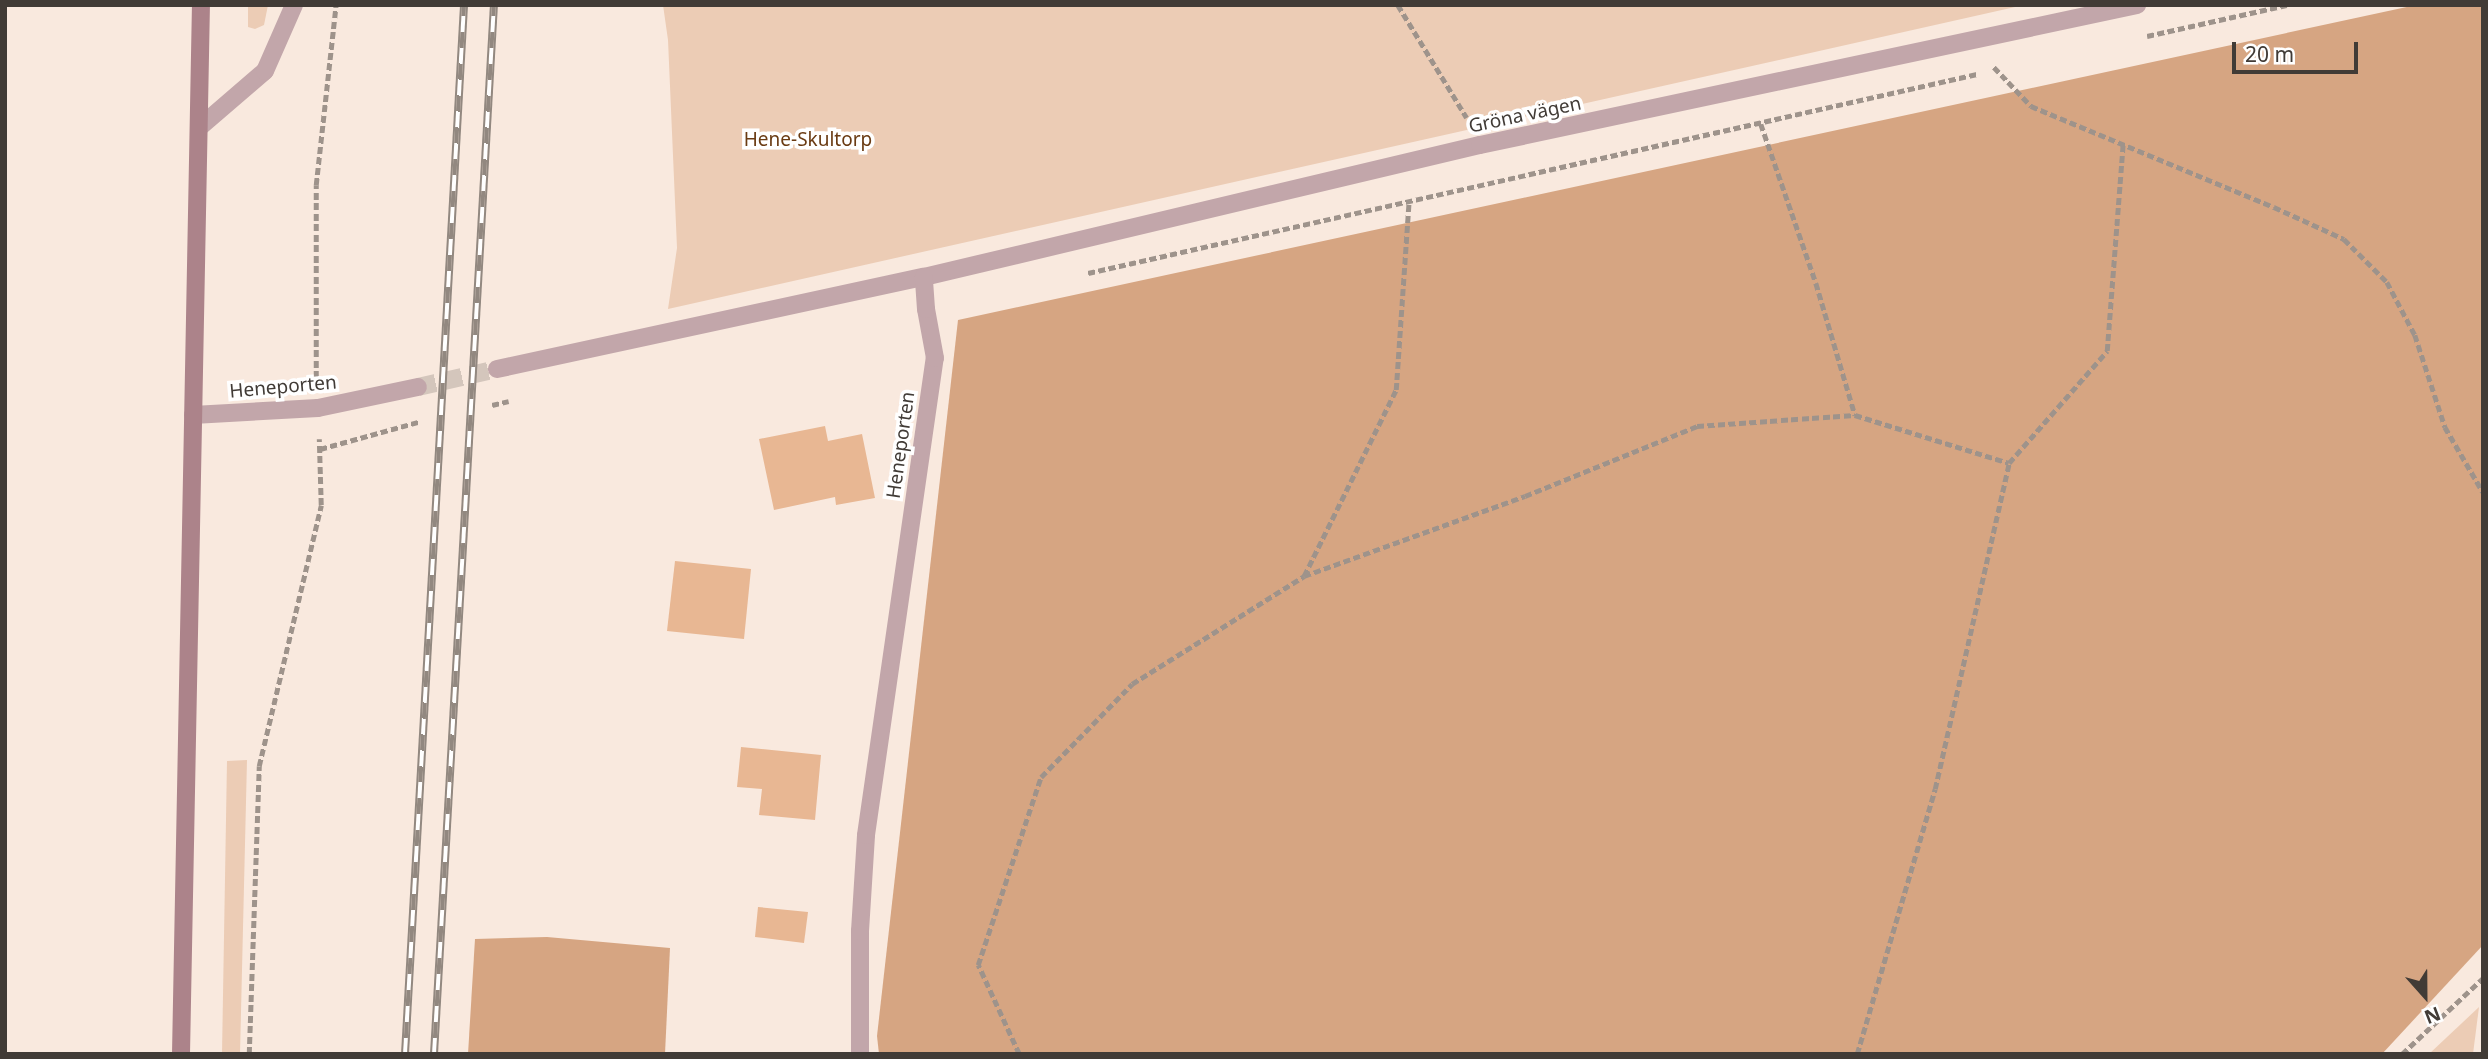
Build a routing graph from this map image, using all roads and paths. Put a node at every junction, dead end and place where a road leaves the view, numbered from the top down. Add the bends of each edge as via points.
1 (201, 5) edge
2 (294, 5) edge
3 (336, 5) edge
4 (1398, 5) edge
5 (2137, 5) edge
6 (2287, 5) edge
7 (2141, 37) dead end
8 (1985, 39) junction
9 (2008, 67) dead end
10 (1994, 70) junction
11 (1761, 124) junction
12 (201, 126) junction
13 (2123, 144) junction
14 (1480, 145) junction
15 (1409, 201) junction
16 (1087, 273) dead end
17 (924, 277) junction
18 (497, 369) tunnel mouth
19 (316, 384) dead end
20 (418, 387) tunnel mouth
21 (519, 399) dead end
22 (492, 405) dead end
23 (193, 415) junction
24 (1855, 415) junction
25 (418, 422) dead end
26 (318, 434) dead end
27 (320, 449) junction
28 (2008, 463) junction
29 (2483, 492) edge
30 (1304, 576) junction
31 (2483, 978) edge
32 (181, 1054) edge
33 (250, 1054) edge
34 (860, 1054) edge
35 (1019, 1054) edge
36 (1857, 1054) edge
37 (2402, 1054) edge

1 - 12 main road
2 - 12 street via 265,71
3 - 19 path via 316,185
4 - 14 path via 1458,98
5 - 8 street, Gröna vägen
6 - 7 path
8 - 10 path
8 - 14 street, Gröna vägen
9 - 10 path
10 - 11 path
10 - 13 path via 2031,106
11 - 15 path
11 - 24 path
12 - 23 main road
13 - 28 path via 2107,351
13 - 29 path via 2344,239 2387,282 2415,335 2445,427
14 - 17 street, Gröna vägen
15 - 16 path
15 - 30 path via 1396,390
17 - 18 street
17 - 34 street, Heneporten via 935,358 866,835
20 - 23 street, Heneporten via 318,408
21 - 22 path
23 - 32 main road
24 - 28 path
24 - 30 path via 1697,426 1525,496
25 - 27 path
26 - 27 path
27 - 33 path via 321,505 259,766
28 - 36 path via 1935,789
30 - 35 path via 1132,684 1041,777 978,965
31 - 37 path

